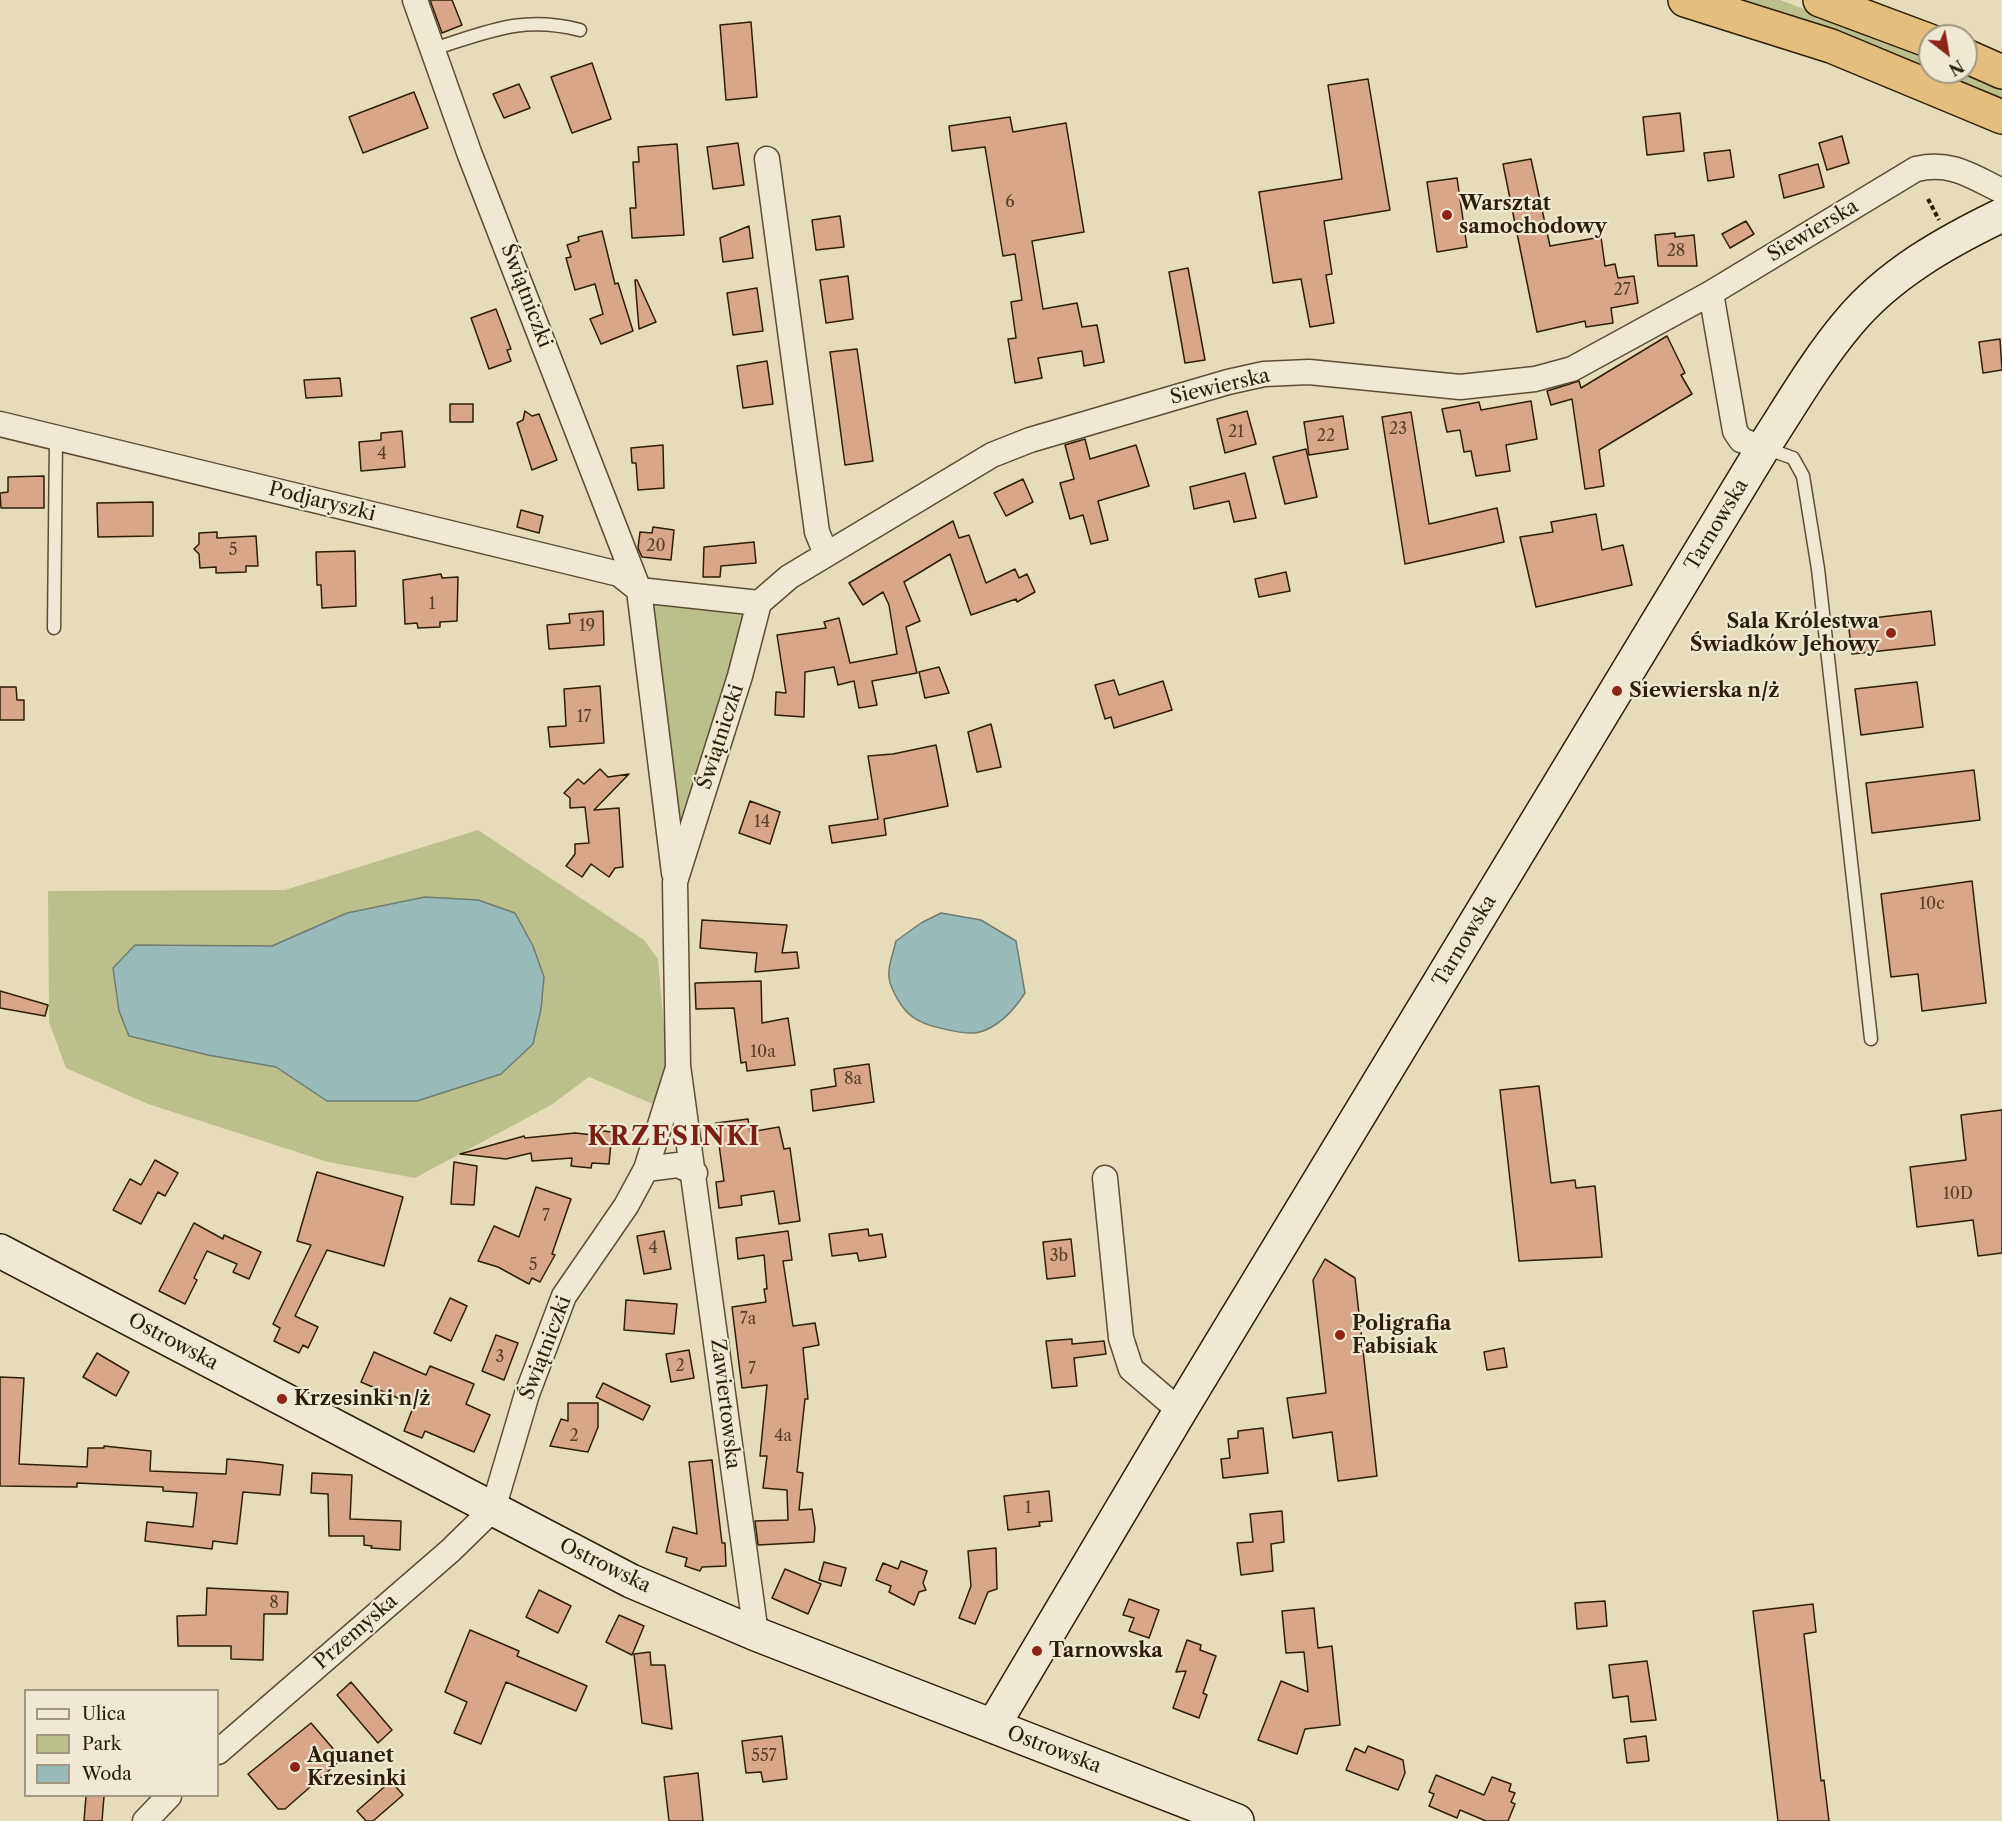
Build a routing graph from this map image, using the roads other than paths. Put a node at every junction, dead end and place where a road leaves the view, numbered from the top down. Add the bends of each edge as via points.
1 (416, 0) edge
2 (1685, 0) edge
3 (1820, 0) edge
4 (580, 30) dead end
5 (1918, 37) edge
6 (433, 49) junction
7 (1978, 61) edge
8 (2002, 72) edge
9 (2002, 117) edge
10 (767, 159) dead end
11 (1999, 209) edge
12 (1711, 292) junction
13 (0, 424) edge
14 (56, 438) junction
15 (1764, 448) junction
16 (826, 554) junction
17 (639, 590) junction
18 (759, 603) junction
19 (54, 628) dead end
20 (675, 882) junction
21 (1871, 1040) dead end
22 (678, 1066) junction
23 (646, 1169) junction
24 (695, 1173) junction
25 (1105, 1178) dead end
26 (0, 1251) edge
27 (1180, 1411) junction
28 (492, 1509) junction
29 (756, 1634) junction
30 (993, 1726) junction
31 (219, 1751) edge
32 (168, 1797) edge
33 (145, 1821) edge
34 (1237, 1821) edge

1 - 6 street, Świątniczki
2 - 9 highway via 1831,46
3 - 5 highway
4 - 6 lane via 559,25 508,24
6 - 17 street, Świątniczki via 470,155
7 - 8 highway
10 - 16 street via 817,532
11 - 12 street, Siewierska via 1951,167 1916,169
11 - 15 street, Tarnowska via 1932,252 1869,300 1833,342
12 - 15 street via 1735,431 1741,440
12 - 16 street, Siewierska via 1572,369 1535,379 1460,387 1309,372 1264,374 1030,440 992,455
13 - 14 street, Podjaryszki
14 - 17 street, Podjaryszki via 618,574
14 - 19 lane
15 - 21 lane via 1793,459 1803,476 1818,570
15 - 27 street, Tarnowska
16 - 18 street, Siewierska via 789,577
17 - 18 street
17 - 20 street, Świątniczki
18 - 20 street, Świątniczki
20 - 22 street, Świątniczki
22 - 23 street, Świątniczki
22 - 24 street, Świątniczki
23 - 24 street via 678,1164
23 - 28 street, Świątniczki via 627,1206 564,1296 527,1394
24 - 29 street, Zawiertowska
25 - 27 street via 1126,1356 1131,1369
26 - 28 street, Ostrowska
27 - 30 street, Tarnowska
28 - 29 street, Ostrowska via 631,1581
28 - 31 street, Przemyska via 450,1551
29 - 30 street, Ostrowska
30 - 34 street, Ostrowska
32 - 33 street

